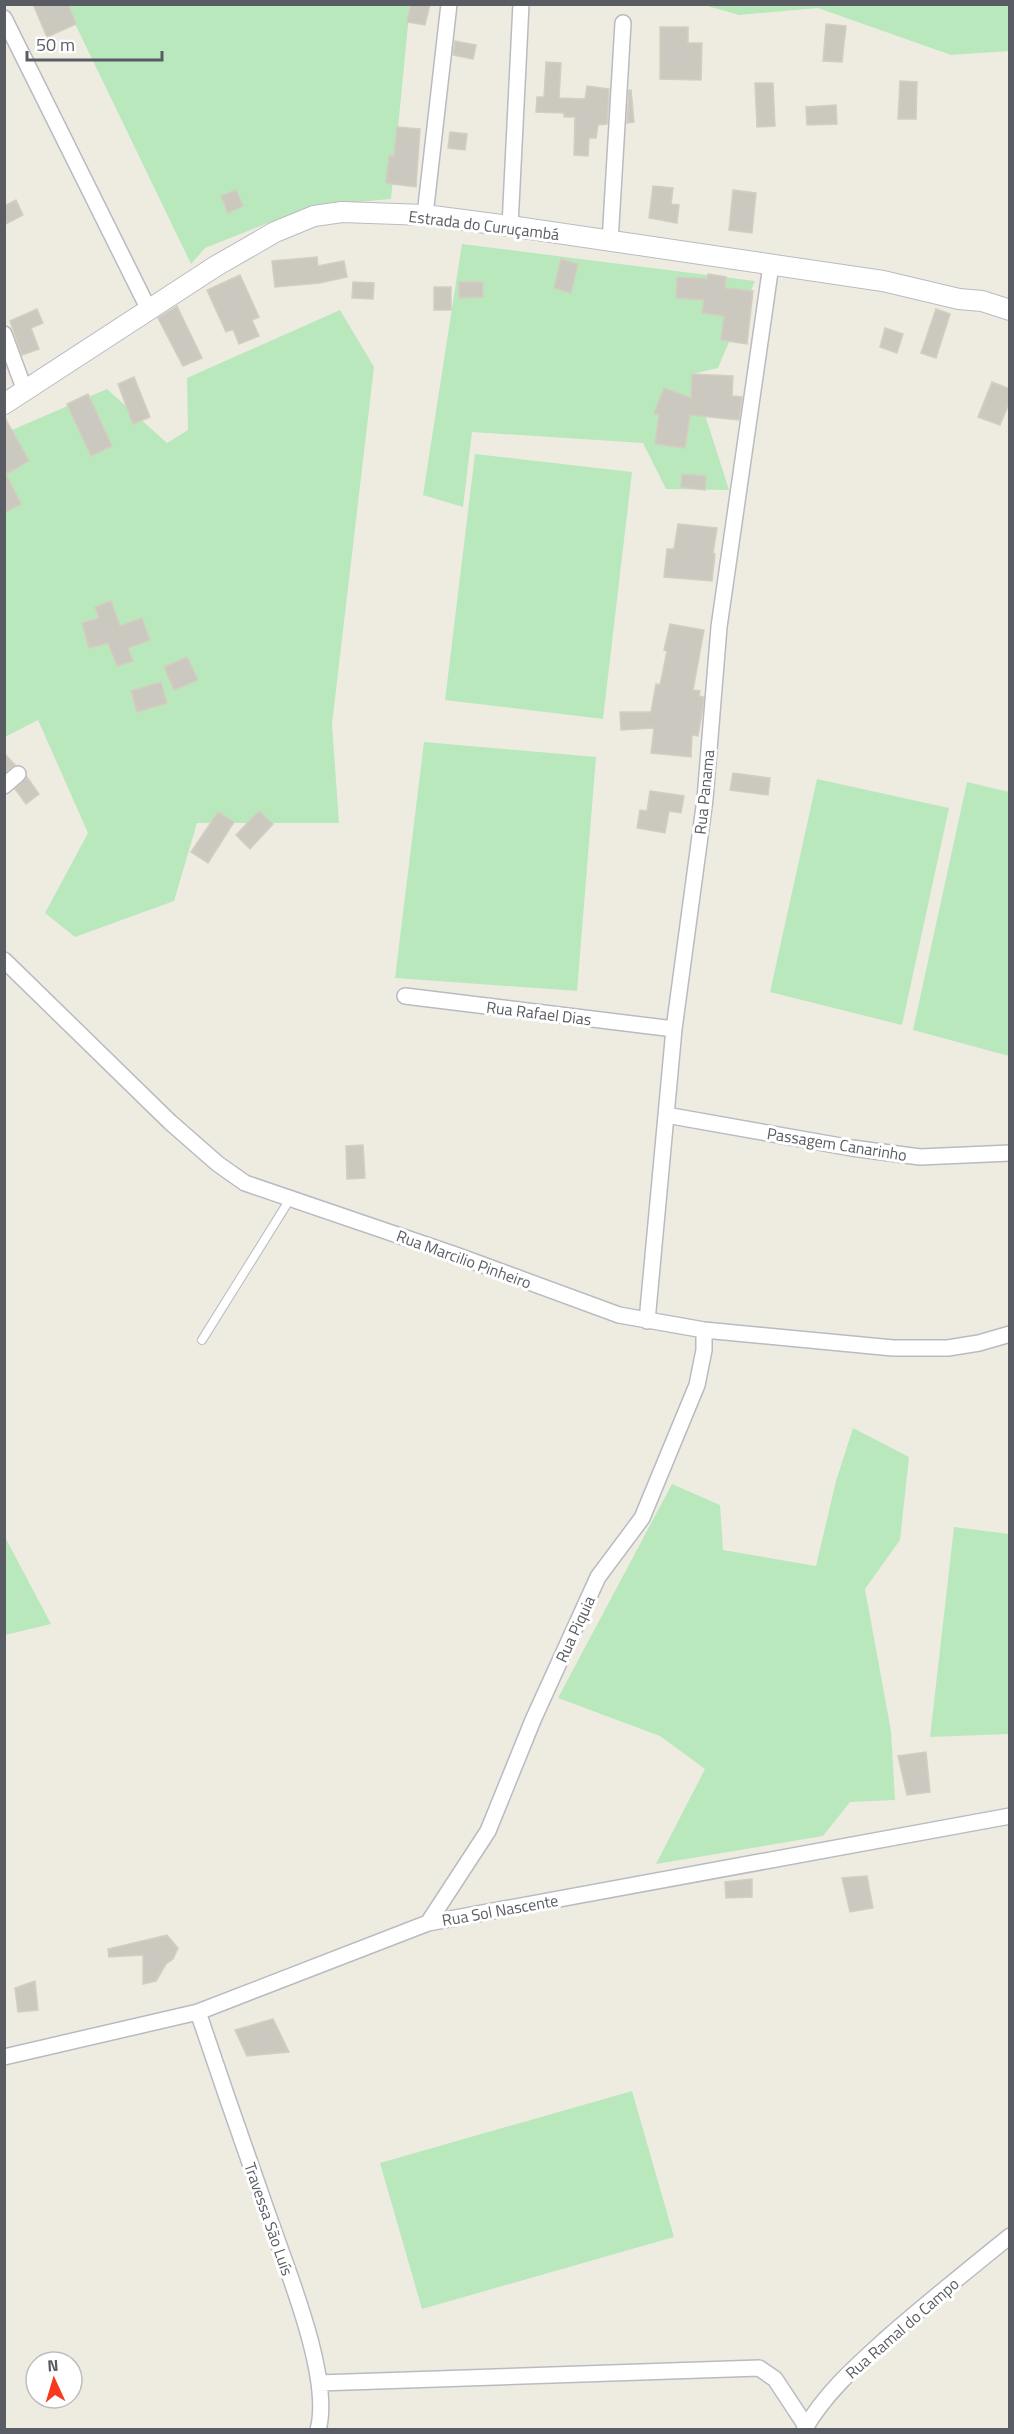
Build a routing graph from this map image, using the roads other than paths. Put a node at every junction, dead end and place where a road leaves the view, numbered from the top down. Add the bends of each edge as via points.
1 (449, 4) edge
2 (521, 4) edge
3 (4, 18) edge
4 (623, 23) dead end
5 (424, 215) junction
6 (510, 226) junction
7 (610, 242) junction
8 (771, 265) junction
9 (149, 310) junction
10 (1010, 310) edge
11 (4, 334) edge
12 (26, 391) junction
13 (4, 404) edge
14 (18, 774) dead end
15 (4, 786) edge
16 (4, 960) edge
17 (405, 996) dead end
18 (674, 1029) junction
19 (666, 1114) junction
20 (1010, 1153) edge
21 (290, 1199) junction
22 (647, 1321) junction
23 (704, 1330) junction
24 (1010, 1334) edge
25 (202, 1340) dead end
26 (1010, 1816) edge
27 (428, 1923) junction
28 (198, 2012) junction
29 (4, 2056) edge
30 (1010, 2236) edge
31 (319, 2383) junction
32 (805, 2428) edge
33 (318, 2430) edge

1 - 5 street
2 - 6 street
3 - 9 street
4 - 7 street
5 - 6 street, Estrada do Curuçambá
5 - 9 street, Estrada do Curuçambá via 342,212 314,216 265,238
6 - 7 street, Estrada do Curuçambá
7 - 8 street, Estrada do Curuçambá
8 - 10 street, Estrada do Curuçambá via 882,281
8 - 18 street, Rua Panama via 719,627 705,799
9 - 12 street, Estrada do Curuçambá
11 - 12 street
12 - 13 street, Estrada do Curuçambá
14 - 15 street
16 - 21 street, Rua Marcilio Pinheiro via 218,1164 245,1183
17 - 18 street, Rua Rafael Dias
18 - 19 street, Rua Panama
19 - 20 street, Passagem Canarinho via 920,1157
19 - 22 street, Rua Panama
21 - 22 street, Rua Marcilio Pinheiro via 619,1315
21 - 25 lane
22 - 23 street, Rua Marcilio Pinheiro
23 - 24 street, Rua Marcilio Pinheiro via 920,1349 979,1343
23 - 27 street, Rua Piquia via 697,1385 642,1518 598,1577 488,1831
26 - 27 street, Rua Sol Nascente
27 - 28 street, Rua Sol Nascente
28 - 29 street, Rua Sol Nascente
28 - 31 street, Travessa São Luís via 302,2314
30 - 32 street, Rua Ramal do Campo via 862,2361 834,2389
31 - 32 street via 759,2368 775,2379
31 - 33 street, Travessa São Luís

